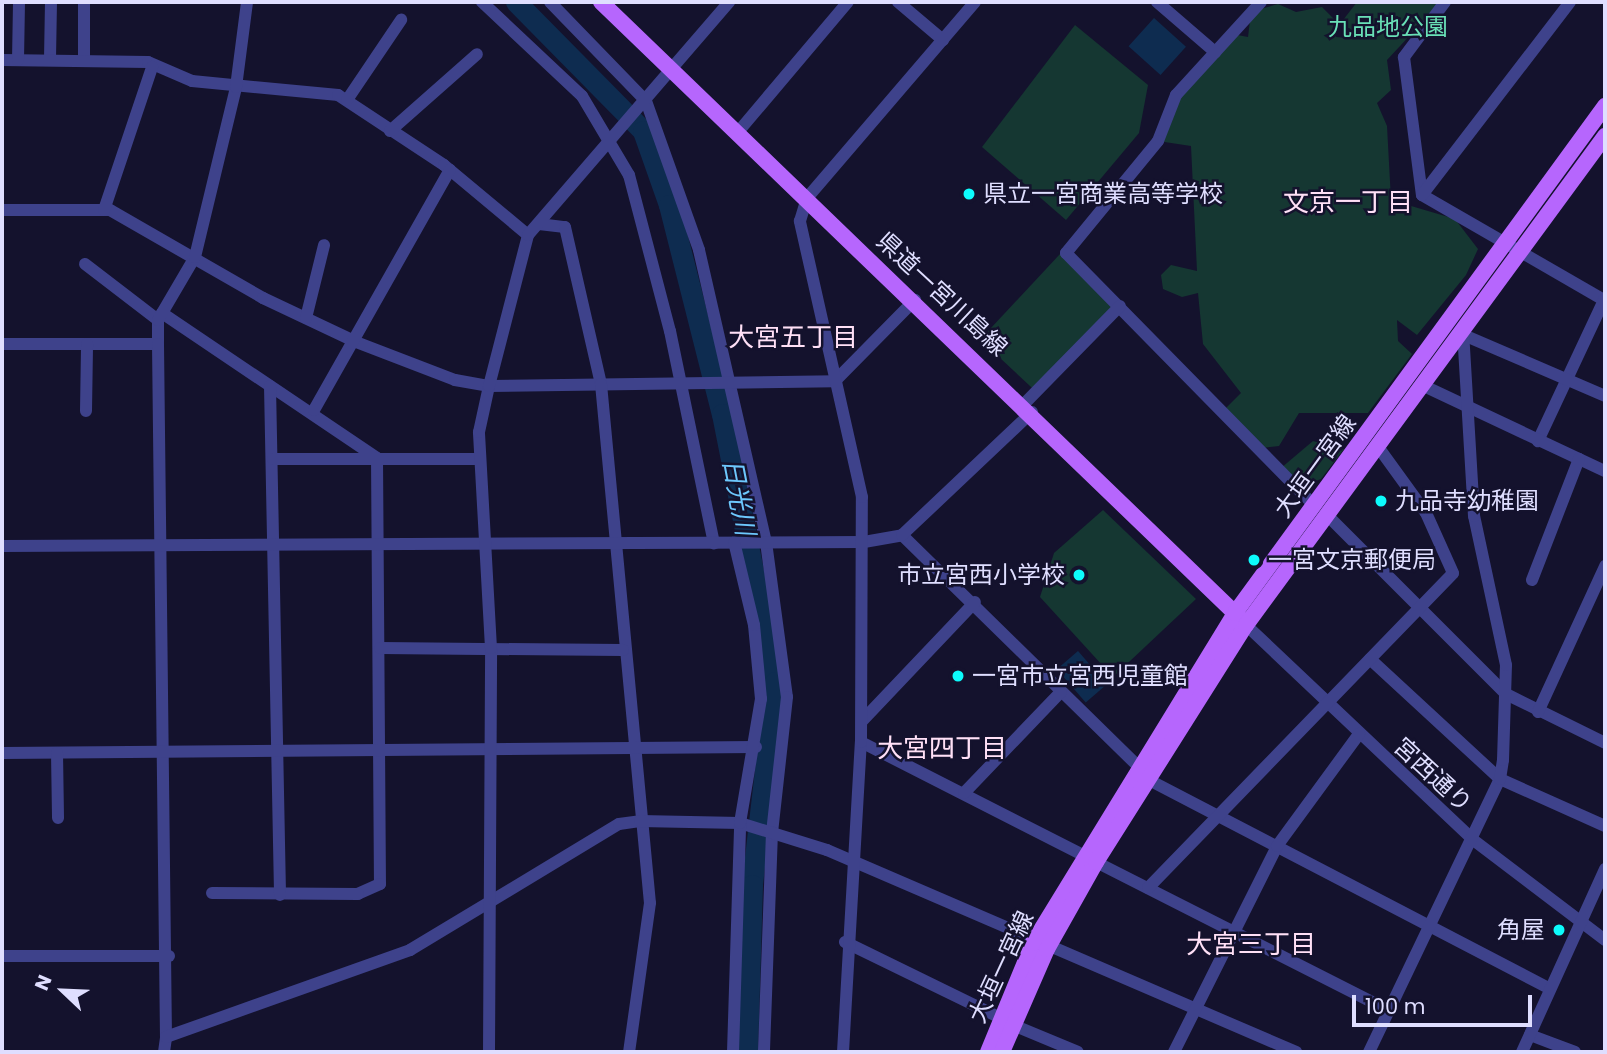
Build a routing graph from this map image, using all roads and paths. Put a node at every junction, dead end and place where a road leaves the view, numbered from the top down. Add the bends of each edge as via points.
1 (19, 2) edge
2 (51, 2) edge
3 (84, 2) edge
4 (247, 2) edge
5 (482, 2) edge
6 (550, 2) edge
7 (601, 2) edge
8 (729, 2) edge
9 (848, 2) edge
10 (898, 2) edge
11 (975, 2) edge
12 (1157, 2) edge
13 (1261, 2) edge
14 (1445, 2) edge
15 (1570, 2) edge
16 (401, 20) dead end
17 (943, 40) junction
18 (1215, 52) junction
19 (477, 54) dead end
20 (50, 59) junction
21 (84, 59) junction
22 (2, 60) edge
23 (18, 60) junction
24 (152, 67) junction
25 (672, 70) junction
26 (236, 87) junction
27 (347, 100) junction
28 (644, 104) junction
29 (1605, 106) edge
30 (390, 131) junction
31 (738, 132) junction
32 (1605, 136) edge
33 (613, 139) junction
34 (450, 170) junction
35 (1422, 195) junction
36 (807, 198) junction
37 (2, 210) edge
38 (104, 210) junction
39 (539, 224) junction
40 (528, 235) junction
41 (1504, 243) junction
42 (324, 245) dead end
43 (1520, 252) junction
44 (195, 257) junction
45 (85, 264) dead end
46 (915, 300) junction
47 (1605, 300) edge
48 (1120, 306) junction
49 (160, 316) junction
50 (306, 318) junction
51 (1465, 333) junction
52 (356, 342) junction
53 (2, 344) edge
54 (87, 344) junction
55 (158, 344) junction
56 (1568, 378) junction
57 (835, 382) junction
58 (601, 384) junction
59 (676, 384) junction
60 (270, 386) junction
61 (489, 386) junction
62 (730, 386) junction
63 (1424, 386) junction
64 (1605, 396) edge
65 (1028, 408) junction
66 (1469, 409) junction
67 (314, 410) junction
68 (86, 411) dead end
69 (1538, 441) junction
70 (1379, 448) junction
71 (377, 458) junction
72 (273, 459) junction
73 (480, 459) junction
74 (1579, 459) junction
75 (1605, 471) edge
76 (1322, 511) junction
77 (902, 535) junction
78 (736, 542) junction
79 (763, 542) junction
80 (864, 542) junction
81 (481, 543) junction
82 (714, 543) junction
83 (274, 545) junction
84 (379, 545) junction
85 (2, 546) edge
86 (161, 546) junction
87 (614, 546) junction
88 (1605, 566) edge
89 (1532, 580) dead end
90 (975, 602) junction
91 (1419, 609) junction
92 (1241, 619) junction
93 (380, 648) junction
94 (491, 648) junction
95 (623, 650) junction
96 (1370, 659) junction
97 (1061, 692) junction
98 (1506, 694) junction
99 (1325, 703) junction
100 (1538, 712) junction
101 (862, 721) junction
102 (1359, 734) junction
103 (861, 742) junction
104 (1605, 744) edge
105 (756, 747) junction
106 (380, 750) junction
107 (492, 750) junction
108 (275, 751) junction
109 (635, 751) junction
110 (167, 752) junction
111 (2, 753) edge
112 (57, 753) junction
113 (1144, 774) junction
114 (1500, 779) junction
115 (964, 793) junction
116 (1217, 815) junction
117 (58, 818) dead end
118 (640, 821) junction
119 (741, 824) junction
120 (1605, 826) edge
121 (768, 831) junction
122 (1472, 839) junction
123 (1277, 846) junction
124 (1091, 859) junction
125 (855, 863) junction
126 (1605, 869) edge
127 (1148, 888) junction
128 (212, 893) dead end
129 (280, 895) junction
130 (488, 900) junction
131 (1581, 922) junction
132 (1430, 925) junction
133 (1231, 930) junction
134 (1605, 940) edge
135 (845, 942) junction
136 (1040, 946) junction
137 (2, 956) edge
138 (169, 956) junction
139 (1550, 989) junction
140 (1192, 1010) junction
141 (1388, 1010) junction
142 (1007, 1022) junction
143 (1530, 1035) junction
144 (166, 1037) junction
145 (164, 1052) edge
146 (489, 1052) edge
147 (629, 1052) edge
148 (733, 1052) edge
149 (764, 1052) edge
150 (843, 1052) edge
151 (988, 1052) edge
152 (1002, 1052) edge
153 (1078, 1052) edge
154 (1174, 1052) edge
155 (1296, 1052) edge
156 (1369, 1052) edge
157 (1522, 1052) edge
158 (1575, 1052) edge

1 - 23 street
2 - 20 street
3 - 21 street
4 - 26 street
5 - 33 street via 582,96
6 - 28 street
7 - 25 main road, 県道一宮川島線
8 - 25 street
9 - 31 street
10 - 17 street
11 - 17 street
12 - 18 street
13 - 18 street
14 - 35 street via 1404,57
15 - 35 street
16 - 27 street
17 - 36 street
18 - 48 street via 1169,106 1158,141 1066,253
19 - 30 street
20 - 21 street
20 - 23 street
21 - 24 street
22 - 23 street
24 - 26 street
24 - 38 street
25 - 28 street
25 - 31 main road, 県道一宮川島線
26 - 27 street via 304,87
26 - 44 street
27 - 30 street
28 - 33 street
28 - 62 street via 681,190
29 - 41 main road, 大垣一宮線
30 - 34 street
31 - 36 main road, 県道一宮川島線
32 - 43 main road, 大垣一宮線
33 - 39 street
33 - 59 street via 645,222
34 - 40 street
34 - 52 street
35 - 41 street
36 - 46 main road, 県道一宮川島線
36 - 57 street via 800,221
37 - 38 street
38 - 44 street
39 - 40 street
39 - 58 street via 565,228
40 - 61 street
41 - 43 street
41 - 76 main road, 大垣一宮線
42 - 50 street
43 - 47 street
43 - 51 main road, 大垣一宮線
44 - 49 street
44 - 50 street
45 - 49 street
46 - 57 street
46 - 65 main road, 県道一宮川島線
47 - 56 street
48 - 65 street
48 - 76 street
49 - 55 street
49 - 60 street
50 - 52 street
51 - 56 street
51 - 63 main road, 大垣一宮線
51 - 66 street
52 - 61 street via 455,380
52 - 67 street
53 - 54 street
54 - 55 street
54 - 68 street
55 - 86 street
56 - 64 street
56 - 69 street
57 - 62 street
57 - 80 street via 862,497
58 - 59 street
58 - 61 street
58 - 87 street
59 - 62 street
59 - 82 street
60 - 67 street
60 - 72 street
61 - 73 street
62 - 79 street
63 - 66 street
63 - 70 main road, 大垣一宮線
65 - 77 street
65 - 92 main road, 県道一宮川島線
66 - 69 street
66 - 98 street via 1474,516 1506,666
67 - 71 street
69 - 74 street
70 - 76 main road, 大垣一宮線
70 - 91 street via 1426,513 1453,573
71 - 72 street
71 - 73 street
71 - 84 street
72 - 83 street
73 - 81 street
74 - 75 street
74 - 89 street
76 - 91 street
76 - 92 main road, 大垣一宮線
77 - 80 street
77 - 90 street
78 - 79 street
78 - 82 street
78 - 105 street via 754,625 761,699
79 - 80 street
79 - 121 street via 787,698
80 - 101 street
81 - 84 street
81 - 87 street
81 - 94 street
82 - 87 street
83 - 84 street
83 - 86 street
83 - 108 street
84 - 93 street
85 - 86 street
86 - 110 street
87 - 95 street
88 - 100 street
90 - 97 street
90 - 101 street
91 - 96 street
91 - 98 street
92 - 99 street, 宮西通り
92 - 113 main road, 大垣一宮線
93 - 94 street
93 - 106 street
94 - 95 street
94 - 107 street
95 - 109 street
96 - 99 street
96 - 114 street
97 - 113 street
97 - 115 street
98 - 100 street
98 - 114 street
99 - 102 street, 宮西通り
99 - 116 street
100 - 104 street
101 - 103 street
102 - 122 street, 宮西通り
102 - 123 street
103 - 115 street
103 - 125 street
105 - 109 street
105 - 119 street
106 - 107 street
106 - 108 street
106 - 129 street via 380,884 358,894
107 - 109 street
107 - 130 street
108 - 110 street
108 - 129 street
109 - 118 street
110 - 112 street
110 - 138 street
111 - 112 street
112 - 117 street
113 - 116 street
113 - 124 main road, 大垣一宮線
114 - 120 street
114 - 122 street
115 - 124 street
116 - 123 street
116 - 127 street
118 - 119 street
118 - 130 street via 619,824
118 - 147 street via 650,903
119 - 121 street
119 - 148 street
121 - 125 street
121 - 149 street
122 - 131 street, 宮西通り
122 - 132 street
123 - 132 street
123 - 133 street
124 - 127 street
124 - 136 main road, 大垣一宮線
125 - 135 street
125 - 136 street
126 - 131 street
127 - 133 street
128 - 129 street
130 - 144 street via 410,950
130 - 146 street
131 - 134 street, 宮西通り
131 - 139 street
132 - 139 street
132 - 141 street
133 - 140 street
133 - 141 street
135 - 142 street
135 - 150 street
136 - 140 street
136 - 142 main road, 大垣一宮線
137 - 138 street
138 - 144 street
139 - 143 street
140 - 154 street
140 - 155 street
141 - 156 street
142 - 151 main road, 大垣一宮線
142 - 152 main road, 大垣一宮線
142 - 153 street
143 - 157 street
143 - 158 street
144 - 145 street

